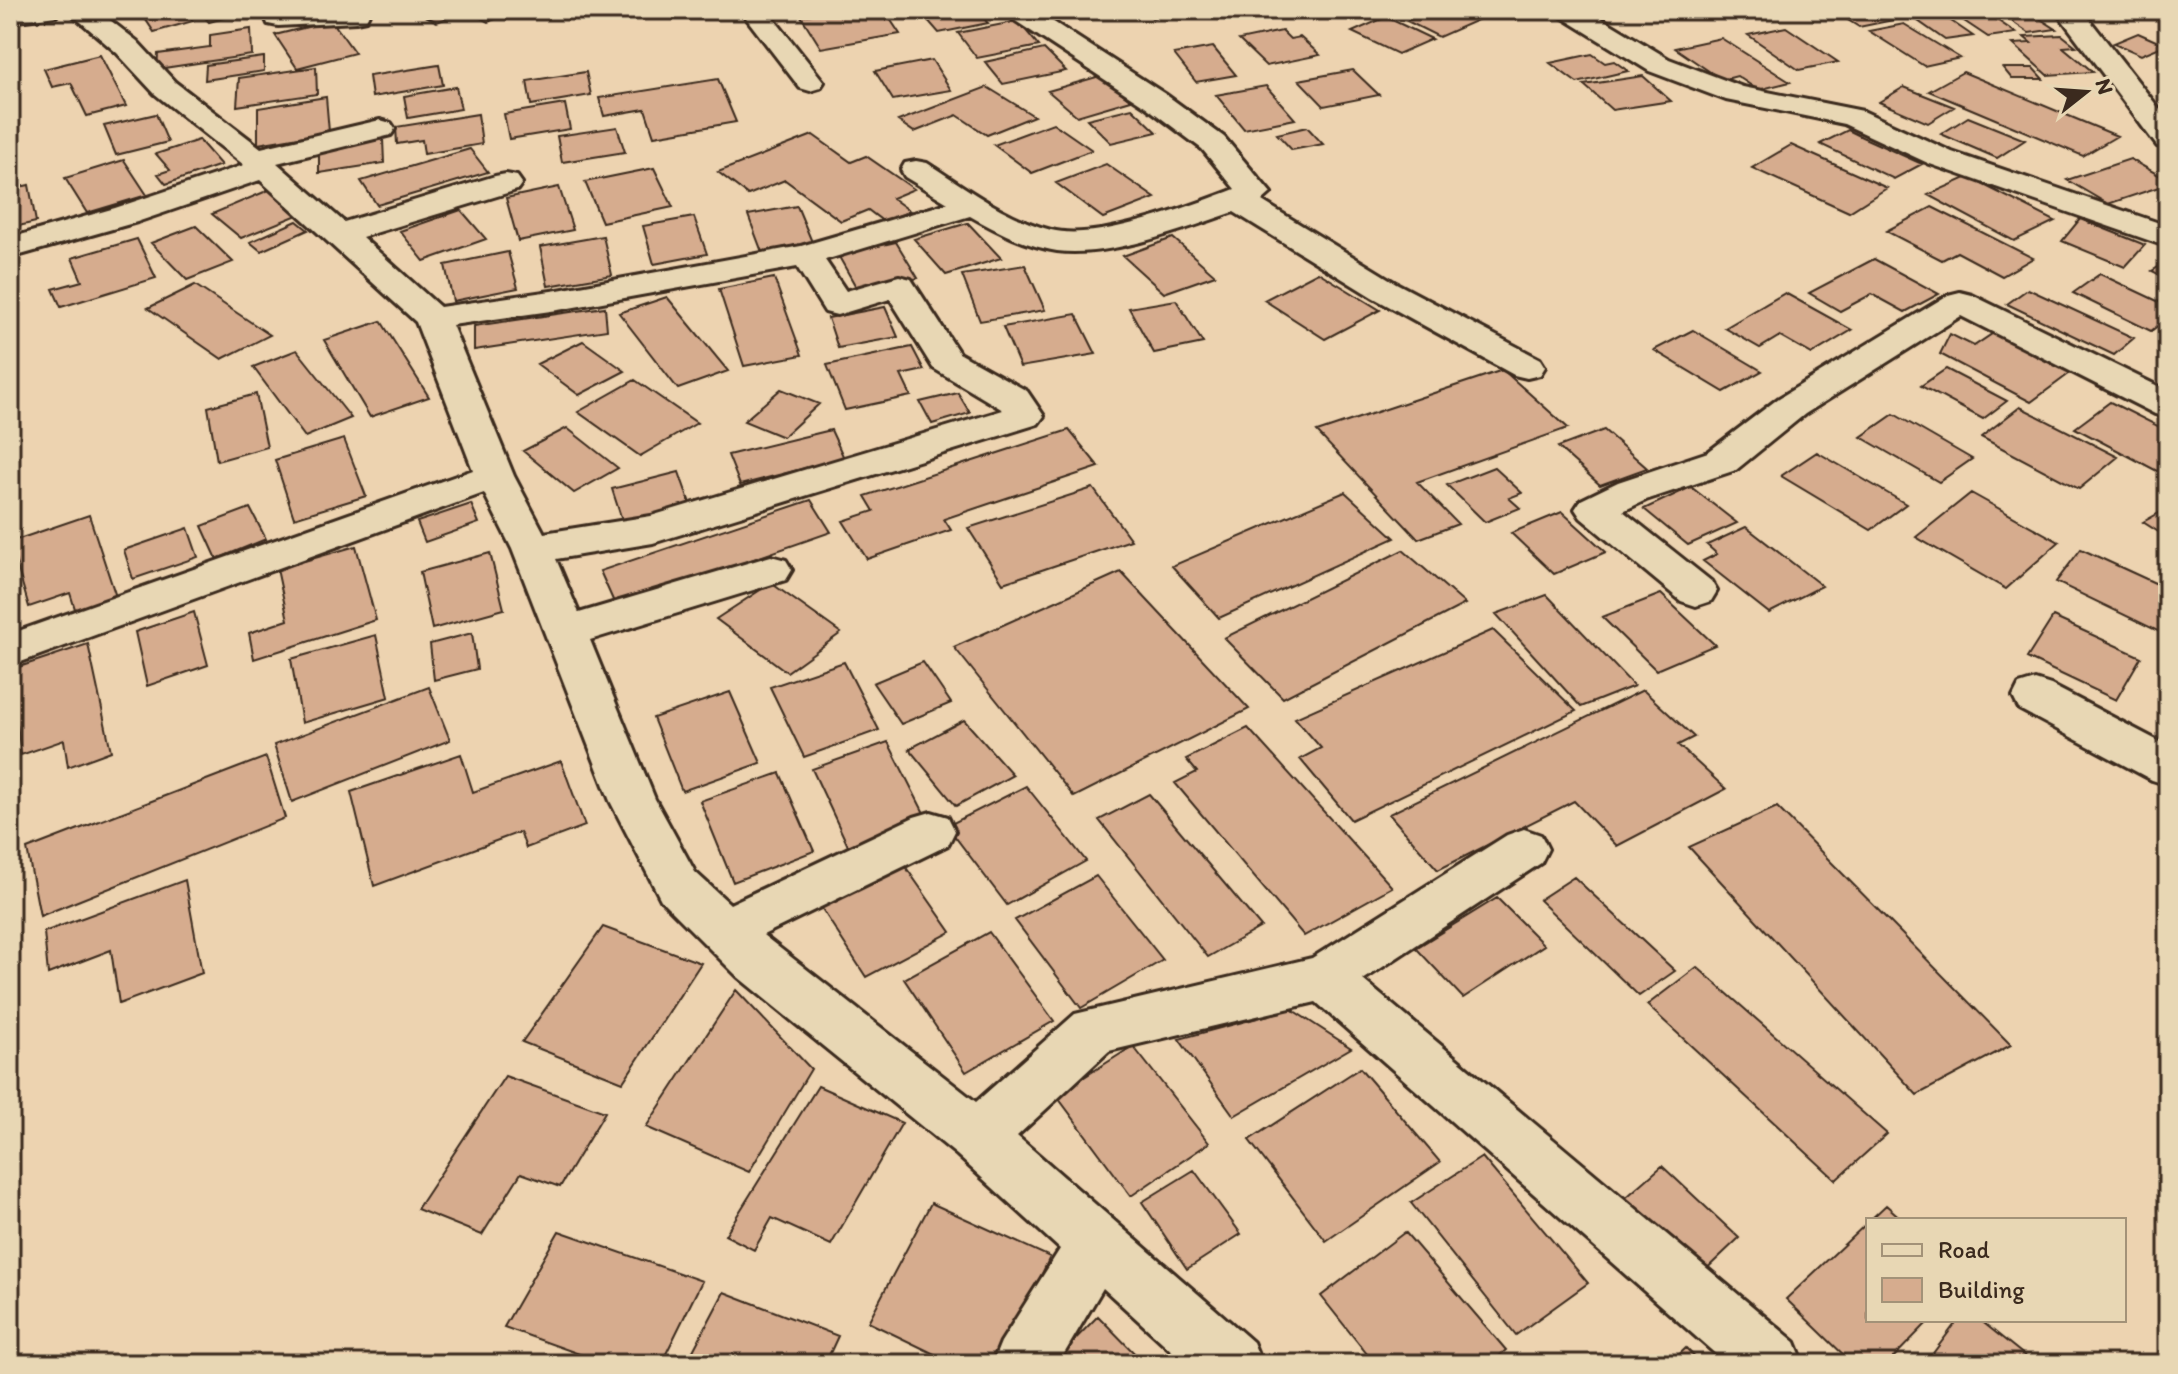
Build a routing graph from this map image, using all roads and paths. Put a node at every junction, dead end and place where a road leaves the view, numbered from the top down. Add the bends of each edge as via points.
1 (47, 10) edge
2 (80, 10) edge
3 (275, 10) edge
4 (753, 10) edge
5 (1017, 10) edge
6 (1569, 10) edge
7 (2068, 10) edge
8 (10, 14) edge
9 (356, 14) dead end
10 (2119, 78) junction
11 (2156, 80) dead end
12 (810, 82) dead end
13 (380, 129) dead end
14 (2168, 140) edge
15 (260, 163) junction
16 (916, 170) dead end
17 (506, 183) dead end
18 (1237, 200) junction
19 (975, 205) junction
20 (339, 234) junction
21 (2168, 237) edge
22 (10, 248) edge
23 (806, 255) junction
24 (432, 318) junction
25 (1527, 367) dead end
26 (2168, 406) edge
27 (495, 476) junction
28 (532, 549) junction
29 (771, 570) dead end
30 (1696, 591) dead end
31 (566, 632) junction
32 (10, 650) edge
33 (2035, 697) dead end
34 (2168, 767) edge
35 (931, 831) dead end
36 (1524, 849) dead end
37 (724, 930) junction
38 (1324, 978) junction
39 (977, 1137) junction
40 (1097, 1244) junction
41 (1023, 1364) edge
42 (1231, 1364) edge
43 (1773, 1364) edge

1 - 8 street
2 - 15 street via 127,47 165,88
3 - 9 street via 278,18
4 - 12 street
5 - 18 street via 1213,143 1255,193
6 - 21 street via 1659,65 1736,94 1853,117 1941,158
7 - 10 street
10 - 11 street
10 - 14 street
13 - 15 street
15 - 20 street
15 - 22 street via 126,215
16 - 19 street
17 - 20 street
18 - 19 street via 1192,217 1085,241 1043,240
18 - 25 street via 1384,290
19 - 23 street
20 - 24 street
23 - 24 street
23 - 28 street via 837,305 899,286 946,360 1014,399 1025,416 653,529
24 - 27 street
26 - 30 street via 1960,302 1792,406 1722,461 1595,509
27 - 28 street
27 - 32 street
28 - 31 street
29 - 31 street
31 - 37 street via 633,801 671,874
33 - 34 street
35 - 37 street
36 - 38 street
37 - 39 street
38 - 39 street via 1094,1031
38 - 43 street
39 - 40 street
40 - 41 street
40 - 42 street

